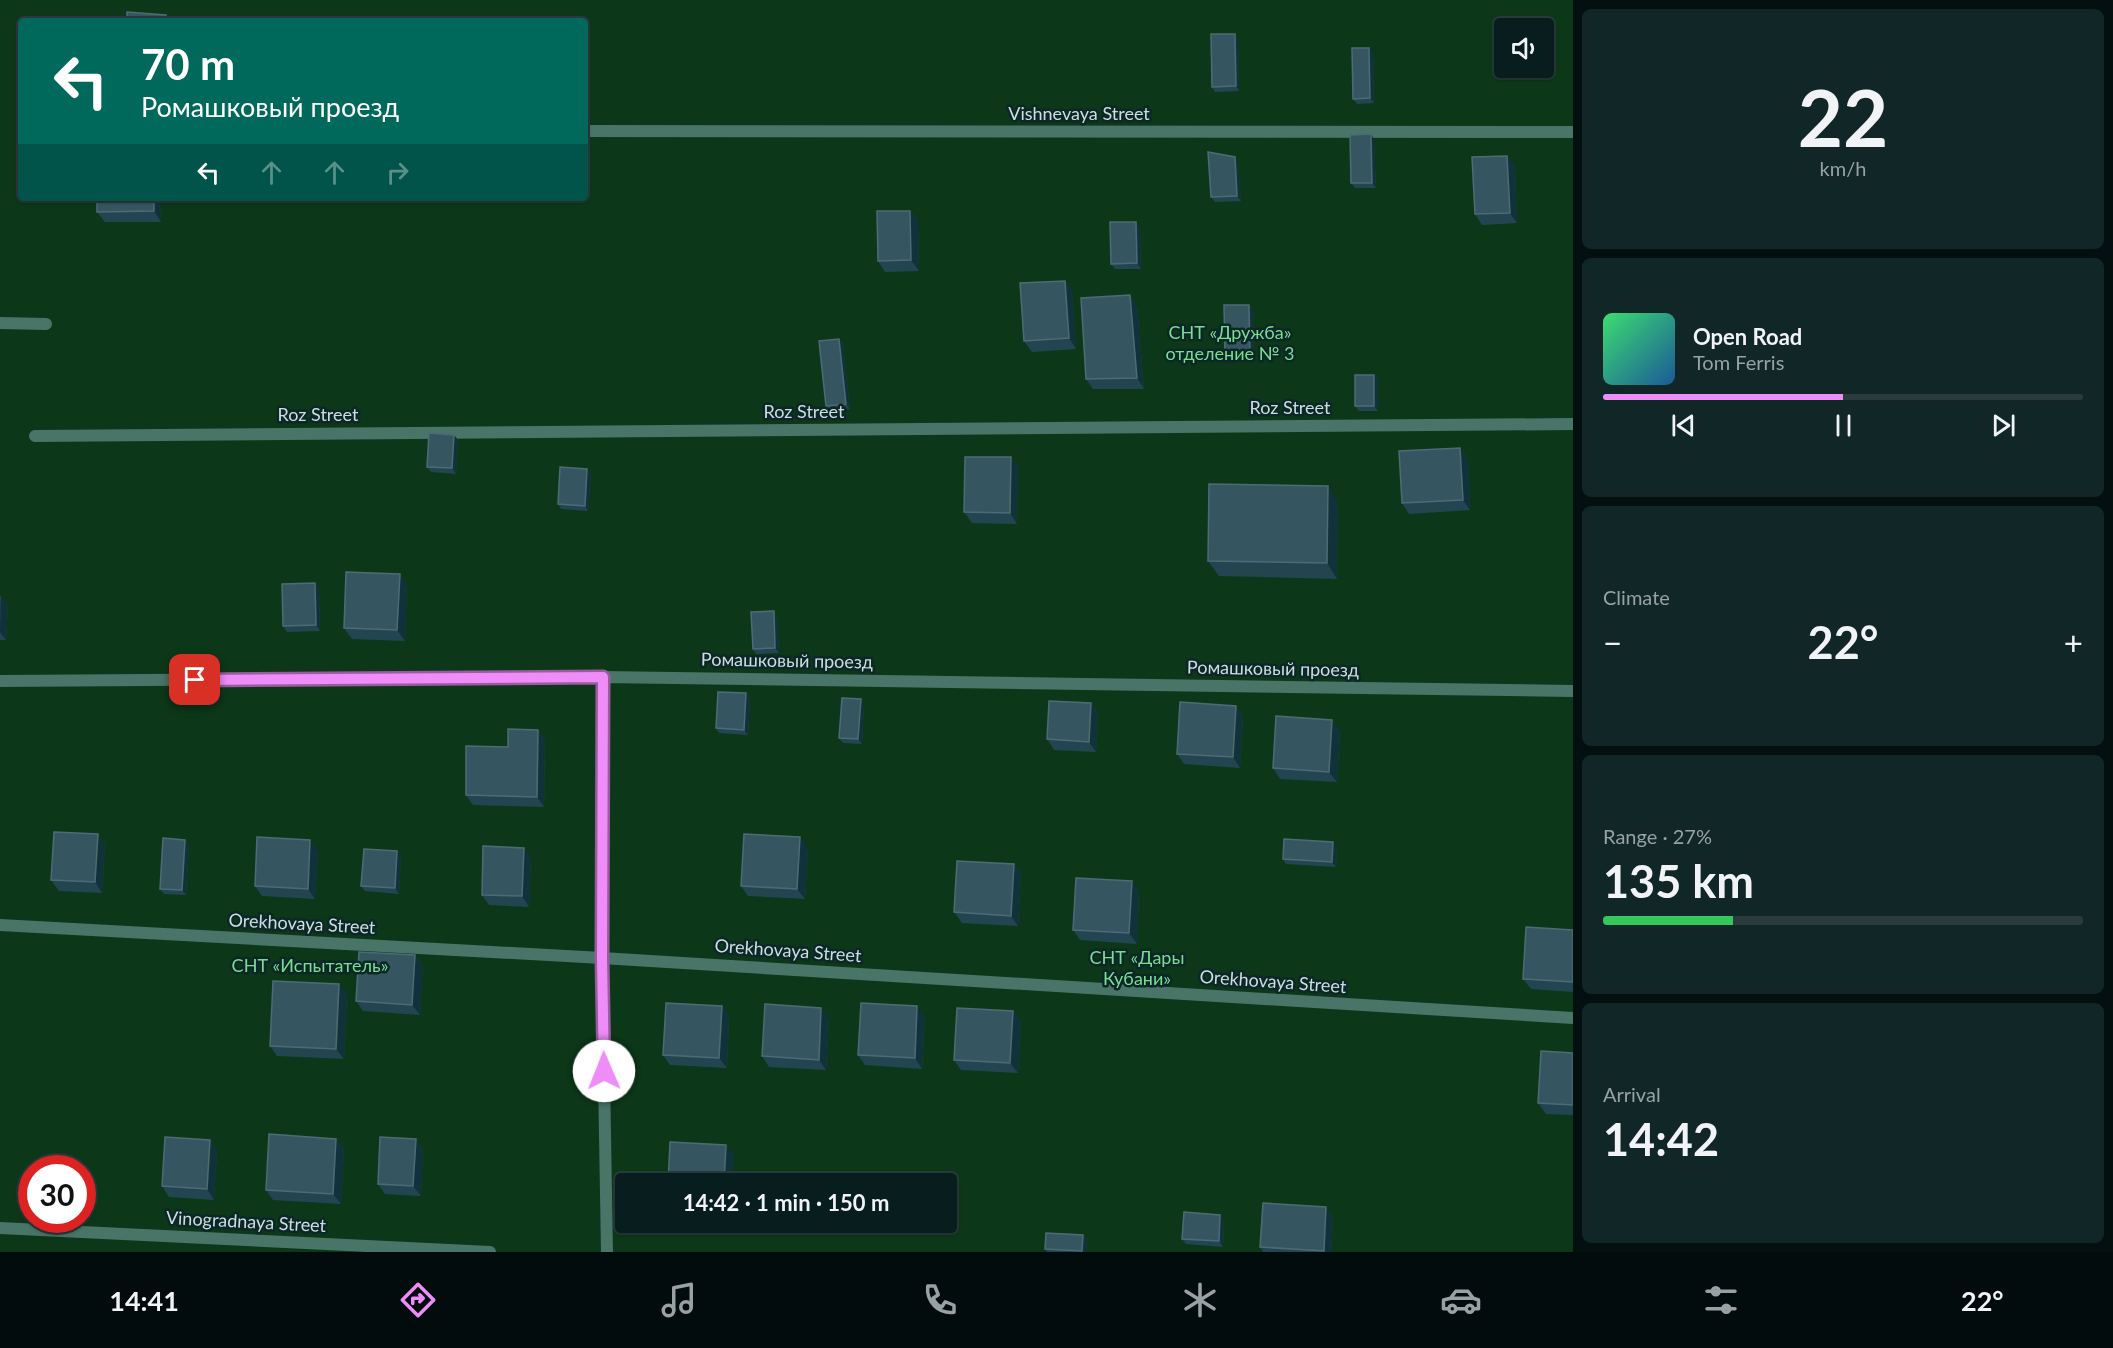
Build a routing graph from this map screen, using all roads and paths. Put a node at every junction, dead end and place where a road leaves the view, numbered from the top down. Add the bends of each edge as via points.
1 (588, 131) edge
2 (1573, 132) edge
3 (0, 323) edge
4 (46, 324) dead end
5 (1573, 424) edge
6 (35, 436) dead end
7 (603, 677) junction
8 (0, 681) edge
9 (1573, 691) edge
10 (0, 925) edge
11 (602, 958) junction
12 (1573, 1018) edge
13 (0, 1228) edge
14 (489, 1252) edge
15 (608, 1252) edge

1 - 2 street, Vishnevaya Street
3 - 4 street
5 - 6 street, Roz Street
7 - 8 street, Ромашковый проезд
7 - 9 street, Ромашковый проезд
7 - 11 street
10 - 11 street, Orekhovaya Street
11 - 12 street, Orekhovaya Street
11 - 15 street
13 - 14 street, Vinogradnaya Street

